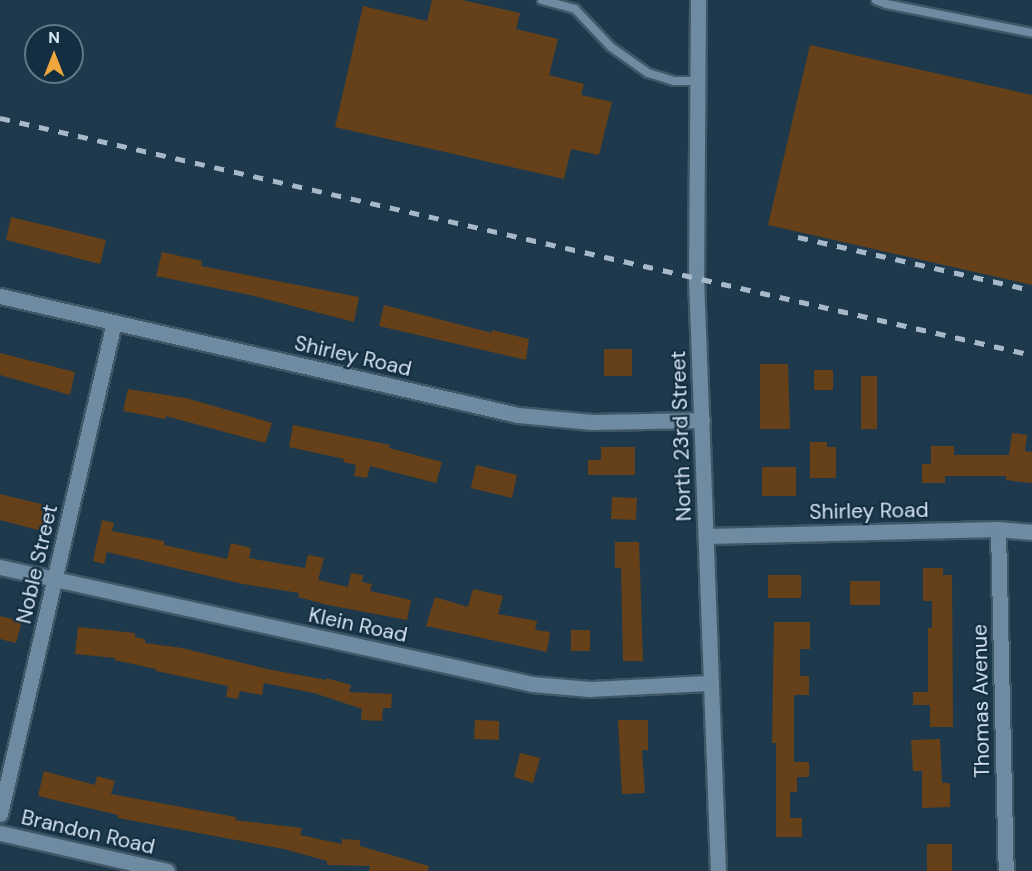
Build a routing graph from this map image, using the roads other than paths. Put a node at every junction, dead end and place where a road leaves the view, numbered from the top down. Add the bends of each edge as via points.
1 (542, 0) edge
2 (698, 0) edge
3 (876, 0) edge
4 (1032, 33) edge
5 (696, 81) junction
6 (0, 296) edge
7 (114, 322) junction
8 (702, 420) junction
9 (998, 529) junction
10 (1032, 532) edge
11 (707, 536) junction
12 (0, 567) edge
13 (54, 580) junction
14 (711, 683) junction
15 (0, 814) edge
16 (0, 834) edge
17 (167, 871) edge
18 (718, 871) edge
19 (1006, 871) edge

1 - 5 lane via 574,9 611,47 648,73 674,81
2 - 5 street, North 23rd Street
3 - 4 lane
5 - 8 street, North 23rd Street via 696,278
6 - 7 street, Shirley Road
7 - 8 street, Shirley Road via 518,416 592,422
7 - 13 street, Noble Street
8 - 11 street, North 23rd Street
9 - 10 street, Shirley Road
9 - 11 street, Shirley Road
9 - 19 street, Thomas Avenue
11 - 14 street, North 23rd Street
12 - 13 street, Klein Road
13 - 14 street, Klein Road via 532,684 590,688
13 - 15 street, Noble Street
14 - 18 street, North 23rd Street
16 - 17 street, Brandon Road

